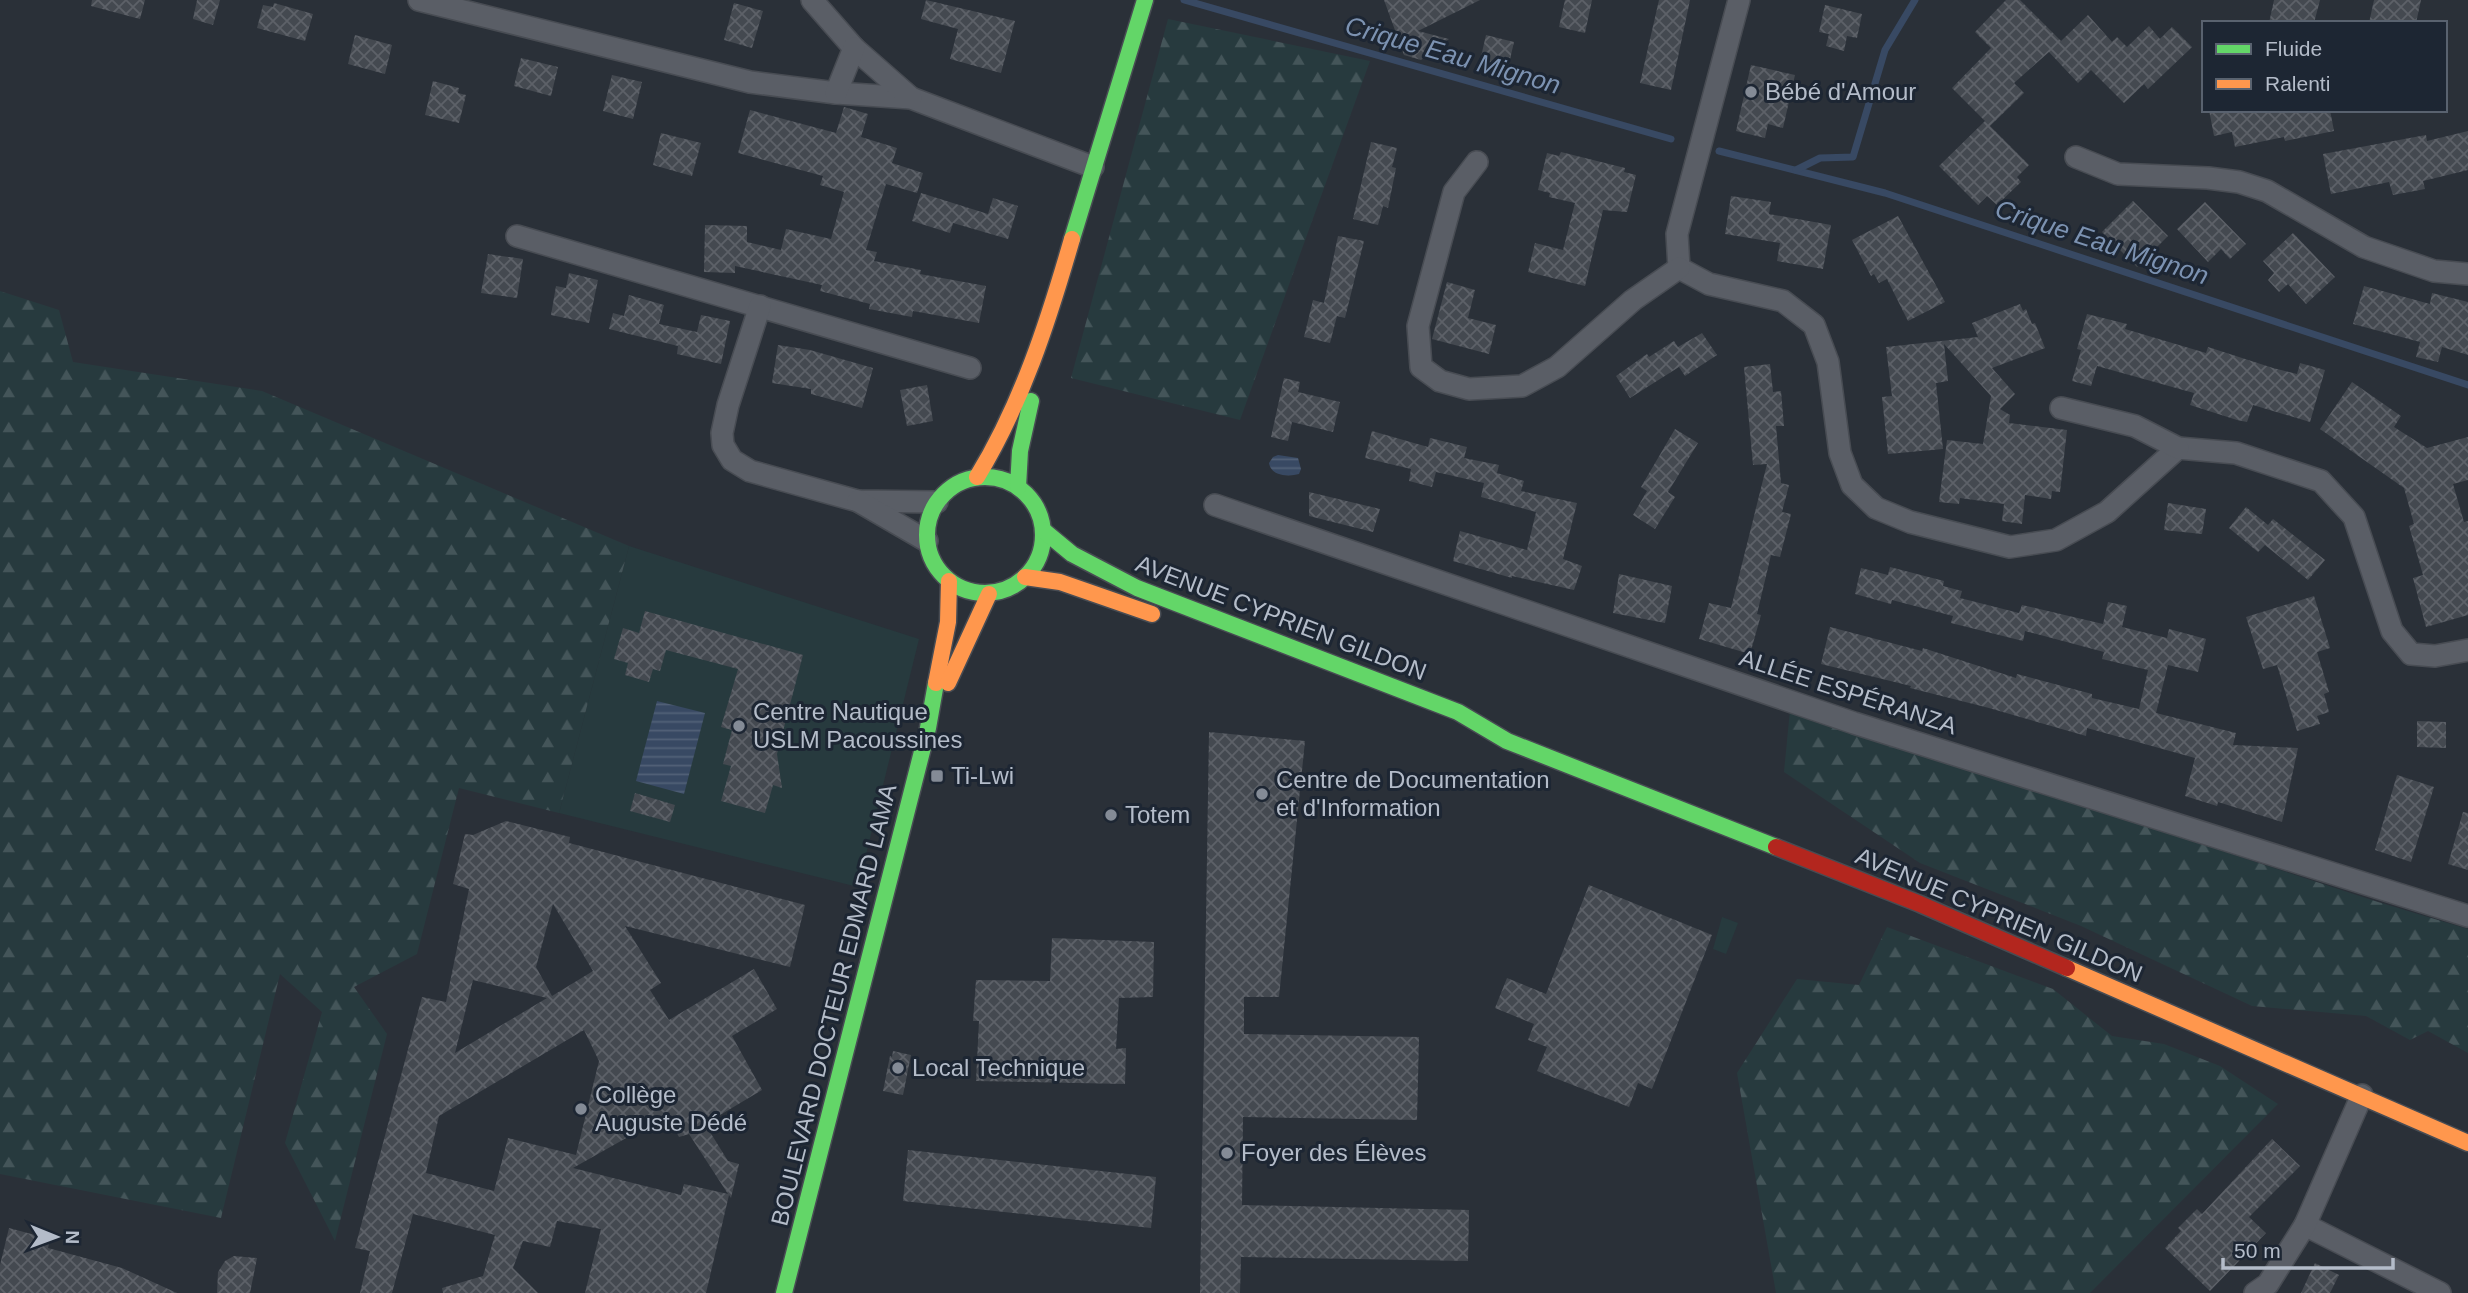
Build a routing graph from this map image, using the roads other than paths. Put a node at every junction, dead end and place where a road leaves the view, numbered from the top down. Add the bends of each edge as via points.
1 (419, 0) edge
2 (813, 0) edge
3 (1145, 0) edge
4 (1739, 0) edge
5 (855, 48) junction
6 (836, 93) junction
7 (911, 99) junction
8 (2076, 157) dead end
9 (1477, 162) dead end
10 (1094, 167) junction
11 (517, 236) dead end
12 (1679, 268) junction
13 (2468, 274) edge
14 (1054, 299) junction
15 (760, 306) junction
16 (970, 368) dead end
17 (2061, 408) dead end
18 (2178, 448) junction
19 (976, 477) junction
20 (1018, 487) junction
21 (858, 501) junction
22 (937, 502) junction
23 (1214, 505) dead end
24 (1043, 530) junction
25 (927, 541) junction
26 (1025, 577) junction
27 (949, 581) junction
28 (989, 594) junction
29 (1168, 621) dead end
30 (2468, 650) edge
31 (928, 728) junction
32 (1458, 730) dead end
33 (1507, 741) junction
34 (2468, 916) edge
35 (2362, 1095) junction
36 (2468, 1143) edge
37 (2305, 1225) junction
38 (2264, 1290) edge
39 (784, 1293) edge
40 (2440, 1293) edge

1 - 6 street via 750,82
2 - 5 street
3 - 10 street
4 - 12 street via 1677,234
5 - 6 street
5 - 7 street
6 - 7 street
7 - 10 street
8 - 13 street via 2118,174 2208,178 2267,191 2375,251 2434,271
9 - 12 street via 1454,192 1419,327 1421,367 1440,380 1469,389 1522,386 1557,367 1633,300
10 - 14 street
11 - 15 street
12 - 18 street via 1709,284 1783,301 1814,325 1828,362 1840,453 1852,485 1876,508 1910,522 2010,547 2056,540 2107,512
14 - 19 street via 1015,406 997,447
14 - 20 street via 1020,451
15 - 16 street
15 - 21 street via 728,405 722,433 728,455 750,471
17 - 18 street via 2135,426
18 - 30 street via 2236,453 2321,481 2354,517 2392,631 2411,654 2435,656
19 - 20 street via 997,478
19 - 22 street via 951,487
20 - 24 street via 1037,509
21 - 22 street
21 - 25 street
22 - 25 street
23 - 34 street, ALLÉE ESPÉRANZA via 1854,723
24 - 26 street via 1041,552
24 - 33 street, AVENUE CYPRIEN GILDON via 1072,554 1137,588 1458,712
25 - 27 street via 934,563
26 - 28 street
26 - 29 street, AVENUE CYPRIEN GILDON via 1059,582
27 - 28 street via 974,593
27 - 31 street, BOULEVARD DOCTEUR EDMARD LAMA via 948,622
28 - 31 street, BOULEVARD DOCTEUR EDMARD LAMA
31 - 39 street, BOULEVARD DOCTEUR EDMARD LAMA
32 - 33 street, AVENUE CYPRIEN GILDON
33 - 35 street, AVENUE CYPRIEN GILDON via 1920,904
35 - 36 street, AVENUE CYPRIEN GILDON
35 - 37 street
37 - 38 street
37 - 40 street

